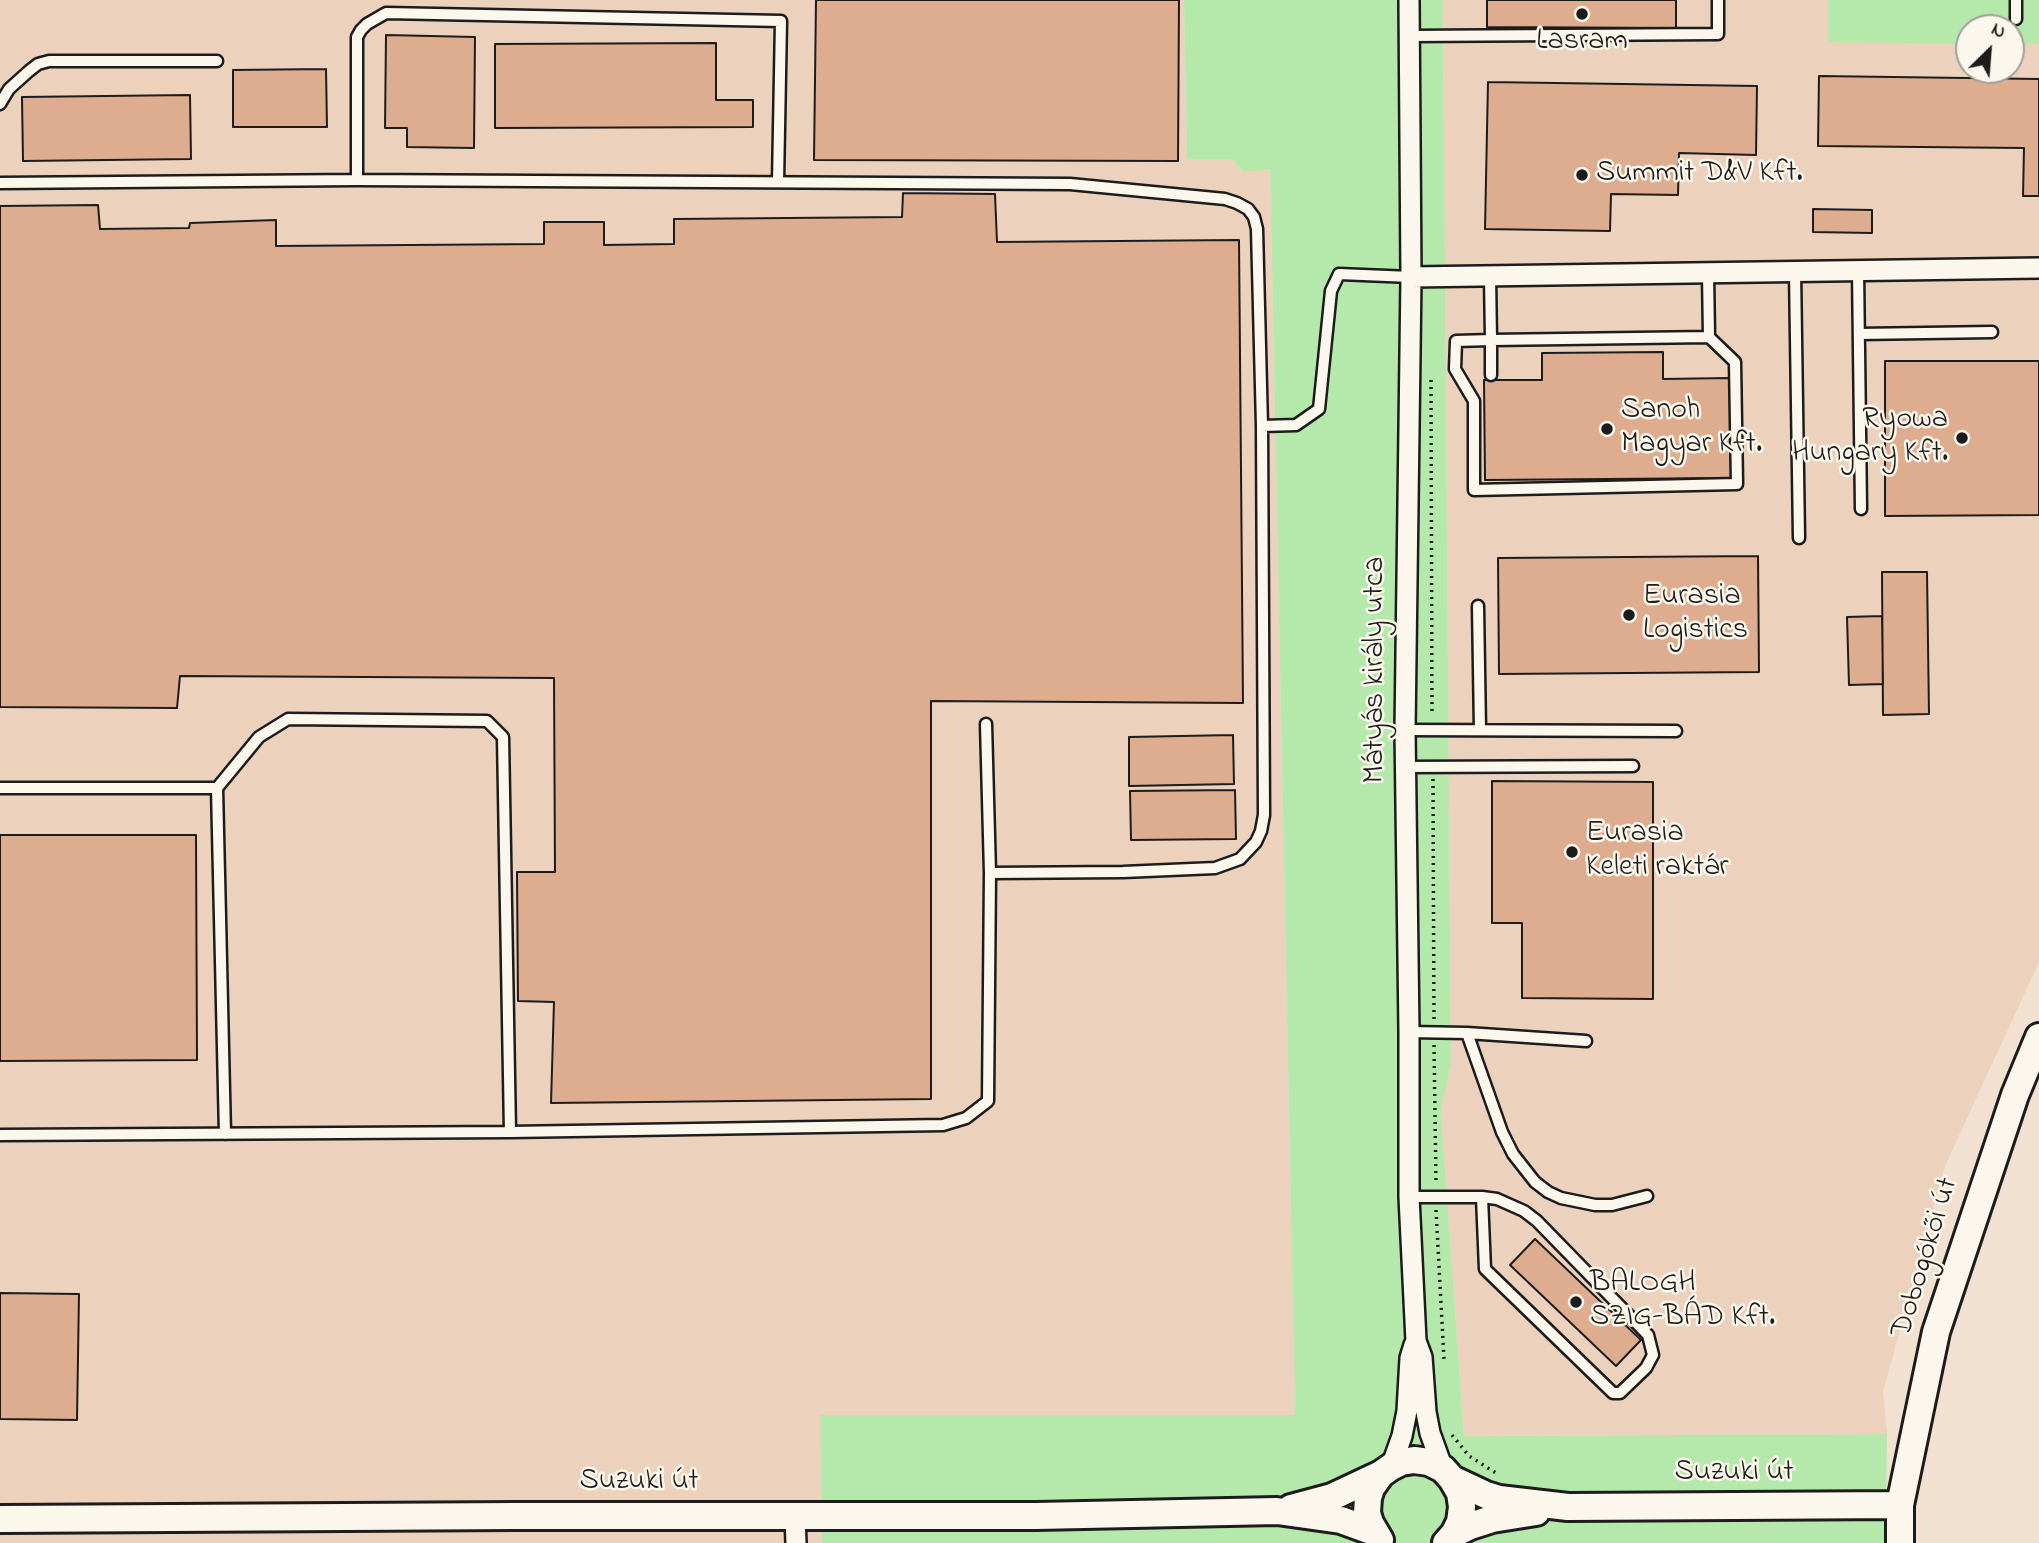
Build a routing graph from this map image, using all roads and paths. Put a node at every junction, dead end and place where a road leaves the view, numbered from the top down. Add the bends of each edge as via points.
1 (1409, 0) edge
2 (1718, 0) edge
3 (1409, 36) junction
4 (217, 61) dead end
5 (0, 104) edge
6 (357, 180) junction
7 (778, 182) junction
8 (0, 183) edge
9 (2039, 268) edge
10 (1858, 270) junction
11 (1795, 271) junction
12 (1708, 273) junction
13 (1490, 276) junction
14 (1412, 277) junction
15 (1992, 332) dead end
16 (1859, 334) junction
17 (1709, 337) junction
18 (1491, 340) junction
19 (1491, 375) dead end
20 (1262, 426) junction
21 (1861, 509) dead end
22 (1799, 538) dead end
23 (1478, 606) dead end
24 (986, 724) dead end
25 (1405, 730) junction
26 (1480, 730) junction
27 (1676, 731) dead end
28 (1633, 766) dead end
29 (1405, 767) junction
30 (0, 788) edge
31 (217, 789) junction
32 (990, 873) junction
33 (1409, 1032) junction
34 (1467, 1033) junction
35 (2039, 1037) edge
36 (1586, 1041) dead end
37 (510, 1132) junction
38 (225, 1134) junction
39 (0, 1135) edge
40 (1647, 1196) dead end
41 (1482, 1197) junction
42 (1409, 1198) junction
43 (1416, 1341) junction
44 (1386, 1470) junction
45 (1448, 1474) junction
46 (1900, 1505) junction
47 (1568, 1507) junction
48 (1277, 1511) junction
49 (0, 1518) edge
50 (796, 1530) edge
51 (1379, 1538) edge
52 (1450, 1539) edge
53 (1900, 1543) edge

1 - 3 street, Mátyás király utca
2 - 3 lane via 1718,34
3 - 14 street, Mátyás király utca
4 - 5 lane via 49,61 29,71
6 - 7 lane
6 - 7 lane via 357,37 367,24 386,13 781,20
6 - 8 lane
7 - 20 lane via 1070,184 1237,203 1248,209 1257,229
9 - 10 street
10 - 11 street
10 - 16 lane
11 - 12 street
11 - 22 lane
12 - 13 street
12 - 17 lane
13 - 14 street
13 - 18 lane
14 - 20 lane via 1339,274 1331,290 1319,409 1296,425
14 - 25 street, Mátyás király utca
15 - 16 lane
16 - 21 lane
17 - 18 lane
17 - 18 lane via 1735,362 1737,484 1474,490 1474,401 1455,369 1456,341
18 - 19 lane
20 - 32 lane via 1264,815 1256,842 1240,859 1215,868
23 - 26 lane
24 - 32 lane
25 - 26 lane
25 - 29 street, Mátyás király utca
26 - 27 lane
28 - 29 lane
29 - 33 street, Mátyás király utca
30 - 31 lane
31 - 37 lane via 259,737 288,719 488,721 503,737
31 - 38 lane
32 - 37 lane via 988,1101 966,1118 943,1125
33 - 34 lane
33 - 42 street, Mátyás király utca
34 - 36 lane
34 - 40 lane via 1502,1132 1535,1182 1561,1198 1595,1205
35 - 46 main road, Dobogókői út via 2015,1095 1936,1332
37 - 38 lane
38 - 39 lane
41 - 41 lane via 1524,1211 1648,1335 1653,1356 1620,1393 1613,1393 1485,1269
41 - 42 lane
42 - 43 street, Mátyás király utca
43 - 44 street, Mátyás király utca via 1402,1436
43 - 45 street, Mátyás király utca via 1422,1357 1430,1433
44 - 45 main road via 1419,1460
44 - 48 main road via 1332,1497
44 - 51 main road via 1371,1488 1367,1503 1368,1518
45 - 47 main road via 1499,1499
45 - 52 main road via 1460,1493 1462,1507
46 - 47 main road, Suzuki út
46 - 53 main road, Dobogókői út
47 - 52 main road via 1492,1519 1469,1526
48 - 50 main road, Suzuki út via 1036,1516
48 - 51 main road via 1341,1520
49 - 50 main road, Suzuki út via 517,1516

